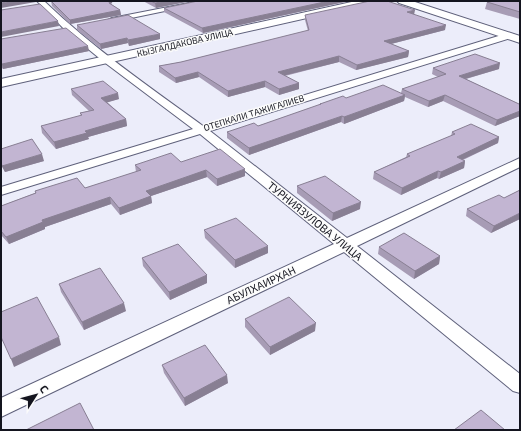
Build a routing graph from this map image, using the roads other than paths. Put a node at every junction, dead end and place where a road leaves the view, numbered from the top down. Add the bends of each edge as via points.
1 (210, 1) edge
2 (369, 1) edge
3 (402, 1) edge
4 (43, 3) edge
5 (101, 22) edge
6 (81, 26) edge
7 (65, 29) junction
8 (508, 36) junction
9 (520, 40) edge
10 (107, 60) junction
11 (1, 83) edge
12 (202, 130) junction
13 (520, 162) edge
14 (1, 191) edge
15 (345, 245) junction
16 (520, 385) edge
17 (1, 408) edge

1 - 5 street
2 - 10 street, КЫЗГАЛДАКОВА УЛИЦА
3 - 8 street
4 - 7 street, ТУРНИЯЗУЛОВА УЛИЦА
6 - 7 street
7 - 10 street, ТУРНИЯЗУЛОВА УЛИЦА
8 - 9 street
8 - 12 street, ОТЕПКАЛИ ТАЖИГАЛИЕВ
10 - 11 street, КЫЗГАЛДАКОВА УЛИЦА
10 - 12 street, ТУРНИЯЗУЛОВА УЛИЦА
12 - 14 street, ОТЕПКАЛИ ТАЖИГАЛИЕВ
12 - 15 street, ТУРНИЯЗУЛОВА УЛИЦА
13 - 15 street, АБУЛХАИРХАН
15 - 16 street, ТУРНИЯЗУЛОВА УЛИЦА
15 - 17 street, АБУЛХАИРХАН

